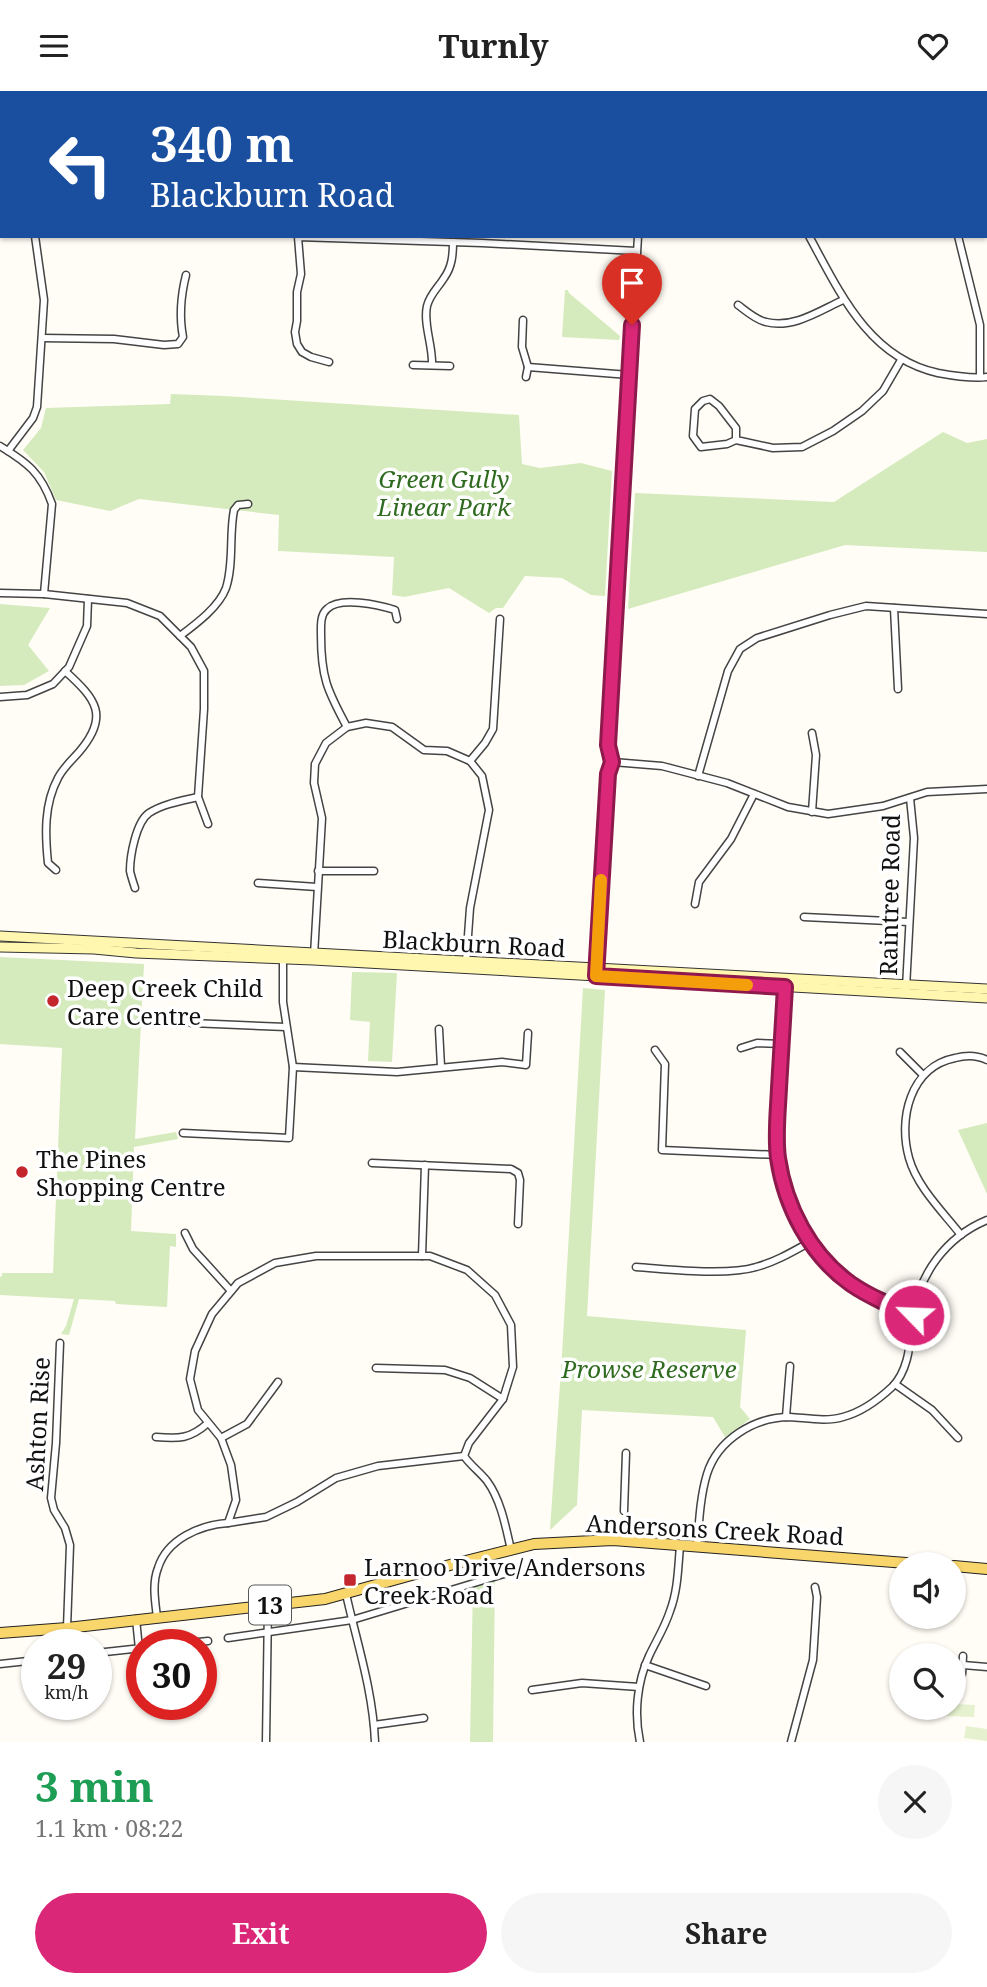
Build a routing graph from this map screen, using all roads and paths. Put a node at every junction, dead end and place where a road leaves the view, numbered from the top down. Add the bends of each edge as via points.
1 (35, 238) edge
2 (298, 238) edge
3 (329, 238) edge
4 (638, 238) edge
5 (810, 238) edge
6 (958, 238) edge
7 (453, 242) junction
8 (636, 251) junction
9 (186, 275) dead end
10 (843, 300) junction
11 (737, 305) dead end
12 (523, 320) dead end
13 (42, 338) junction
14 (178, 344) junction
15 (181, 352) dead end
16 (901, 360) junction
17 (329, 362) dead end
18 (413, 365) dead end
19 (432, 365) junction
20 (450, 366) dead end
21 (528, 367) junction
22 (629, 375) junction
23 (526, 377) dead end
24 (984, 377) edge
25 (736, 440) junction
26 (0, 446) edge
27 (8, 451) junction
28 (248, 504) dead end
29 (0, 593) edge
30 (44, 594) junction
31 (88, 599) junction
32 (894, 608) junction
33 (987, 614) edge
34 (397, 619) dead end
35 (500, 619) dead end
36 (180, 636) junction
37 (65, 671) junction
38 (898, 689) dead end
39 (0, 697) edge
40 (347, 727) junction
41 (812, 733) dead end
42 (470, 761) junction
43 (612, 762) junction
44 (698, 776) junction
45 (987, 789) edge
46 (754, 794) junction
47 (198, 797) junction
48 (910, 798) junction
49 (812, 812) junction
50 (208, 824) dead end
51 (56, 870) dead end
52 (318, 871) junction
53 (374, 871) dead end
54 (258, 883) dead end
55 (317, 887) junction
56 (135, 888) dead end
57 (695, 904) dead end
58 (804, 917) dead end
59 (909, 922) junction
60 (0, 936) edge
61 (0, 947) edge
62 (283, 955) junction
63 (313, 957) junction
64 (466, 965) junction
65 (596, 972) junction
66 (785, 983) junction
67 (906, 989) junction
68 (987, 989) edge
69 (987, 997) edge
70 (191, 1023) dead end
71 (286, 1027) junction
72 (439, 1029) dead end
73 (528, 1033) dead end
74 (782, 1044) junction
75 (741, 1048) dead end
76 (655, 1050) dead end
77 (900, 1052) dead end
78 (987, 1061) edge
79 (293, 1067) junction
80 (441, 1067) junction
81 (923, 1075) junction
82 (183, 1133) dead end
83 (778, 1155) junction
84 (372, 1163) dead end
85 (425, 1165) junction
86 (987, 1220) edge
87 (518, 1224) dead end
88 (185, 1233) dead end
89 (961, 1235) junction
90 (810, 1242) junction
91 (422, 1256) junction
92 (636, 1267) dead end
93 (230, 1291) junction
94 (914, 1315) junction
95 (60, 1343) dead end
96 (790, 1366) dead end
97 (376, 1369) dead end
98 (278, 1382) dead end
99 (895, 1384) junction
100 (503, 1399) junction
101 (786, 1417) junction
102 (208, 1423) junction
103 (156, 1437) dead end
104 (221, 1438) junction
105 (958, 1438) dead end
106 (626, 1453) dead end
107 (464, 1456) junction
108 (624, 1511) dead end
109 (228, 1523) junction
110 (680, 1546) junction
111 (697, 1547) junction
112 (511, 1550) junction
113 (889, 1562) edge
114 (966, 1567) edge
115 (987, 1569) edge
116 (568, 1570) dead end
117 (815, 1587) dead end
118 (346, 1594) junction
119 (268, 1606) junction
120 (156, 1617) junction
121 (136, 1619) junction
122 (352, 1620) junction
123 (67, 1628) junction
124 (137, 1629) edge
125 (0, 1633) edge
126 (267, 1633) junction
127 (228, 1638) dead end
128 (21, 1662) edge
129 (0, 1664) edge
130 (645, 1665) junction
131 (966, 1665) edge
132 (987, 1667) edge
133 (706, 1686) dead end
134 (639, 1687) junction
135 (532, 1690) dead end
136 (424, 1718) dead end
137 (374, 1725) junction
138 (266, 1742) edge
139 (375, 1742) edge
140 (640, 1742) edge
141 (790, 1742) edge

1 - 13 street via 44,300
2 - 17 street via 297,344 302,352
3 - 7 street
4 - 8 street
5 - 10 street
6 - 24 street via 980,325
7 - 8 street
7 - 19 street via 450,268 428,304
8 - 22 street
9 - 14 street via 180,322 183,337
10 - 11 street via 782,325 763,322
10 - 16 street
12 - 21 street via 522,347
13 - 14 street
13 - 27 street via 37,407
14 - 15 street
16 - 24 street via 954,376
16 - 25 street via 883,391 862,411 802,447
18 - 19 street
19 - 20 street
21 - 22 street
21 - 23 street
22 - 43 street via 608,745
25 - 25 street via 701,447 693,436 695,409 710,399 736,428
26 - 27 street
27 - 30 street via 28,463 52,504
28 - 36 street via 234,510 225,590 207,614
29 - 30 street
30 - 31 street
31 - 36 street via 127,603 160,616
31 - 37 street via 87,626
32 - 33 street
32 - 38 street
32 - 44 street via 866,606 830,615 757,638 740,649 728,671
34 - 40 street via 395,610 384,606 342,601 327,608 321,619 321,665 329,695
35 - 42 street via 493,729
36 - 47 street via 204,671
37 - 39 street via 53,684 27,695
37 - 51 street via 86,690 95,705 96,720 86,743 58,776 48,804 48,863
40 - 42 street via 366,723 392,727 424,750 447,751
40 - 52 street via 326,743 316,764 314,783 322,818
41 - 49 street via 816,754
42 - 64 street via 482,776 489,810 470,908
43 - 44 street via 662,766
43 - 65 street
44 - 46 street
45 - 48 street via 927,792
46 - 49 street
46 - 57 street via 699,882
47 - 50 street
47 - 56 street via 146,815 134,843 130,873
48 - 49 street via 828,814
48 - 59 street, Raintree Road via 914,838
52 - 53 street
52 - 55 street
54 - 55 street
55 - 63 street
58 - 59 street
59 - 67 street, Raintree Road
60 - 62 main road, Blackburn Road
61 - 62 main road, Blackburn Road
62 - 63 main road, Blackburn Road
62 - 71 street
63 - 64 main road, Blackburn Road
64 - 65 main road, Blackburn Road
65 - 66 main road, Blackburn Road
66 - 67 main road, Blackburn Road
66 - 74 street
67 - 68 main road, Blackburn Road
67 - 69 main road, Blackburn Road
70 - 71 street
71 - 79 street
72 - 80 street
73 - 80 street via 526,1065 502,1062
74 - 75 street
74 - 83 street
76 - 83 street via 665,1063 662,1150
77 - 81 street
78 - 81 street via 960,1056
79 - 80 street via 397,1072
79 - 82 street via 289,1138
81 - 89 street via 905,1117 910,1162
83 - 90 street via 783,1185
84 - 85 street
85 - 87 street via 512,1169 520,1180
85 - 91 street
86 - 89 street
88 - 93 street
89 - 94 street via 933,1263
90 - 92 street via 753,1268
90 - 94 street via 851,1284
91 - 93 street via 316,1256 275,1263
91 - 100 street via 467,1271 495,1295 511,1325 513,1367
93 - 102 street via 212,1314 195,1351 190,1378 198,1410
94 - 99 street via 908,1359
95 - 123 street, Ashton Rise via 51,1498 70,1545
96 - 101 street
97 - 100 street via 445,1370 470,1378
98 - 104 street via 247,1424
99 - 101 street via 874,1404 843,1417
99 - 105 street via 932,1410
100 - 107 street
101 - 111 street via 748,1426 720,1450 708,1472
102 - 103 street via 197,1434 179,1439
102 - 104 street
104 - 109 street via 236,1500
106 - 108 street
107 - 109 street via 378,1466 336,1478 266,1517
107 - 112 street via 487,1481 503,1514
109 - 120 street via 210,1524 188,1534 167,1551 158,1567
110 - 111 main road, Andersons Creek Road / 13
110 - 112 main road, Andersons Creek Road / 13 via 613,1540
110 - 130 street via 673,1602
111 - 113 main road, Andersons Creek Road / 13
112 - 118 main road, Andersons Creek Road / 13
114 - 115 main road
116 - 122 street via 504,1574
117 - 141 street via 813,1660
118 - 119 main road, Andersons Creek Road / 13
118 - 122 street
119 - 120 main road, Andersons Creek Road / 13
119 - 126 street
120 - 121 main road, Andersons Creek Road / 13
121 - 123 main road, Andersons Creek Road / 13
121 - 124 street
122 - 126 street
122 - 137 street
123 - 125 main road, Andersons Creek Road / 13
126 - 127 street
126 - 138 street
128 - 129 street
130 - 133 street
130 - 134 street
131 - 132 street
134 - 135 street via 582,1683
134 - 140 street
136 - 137 street
137 - 139 street

